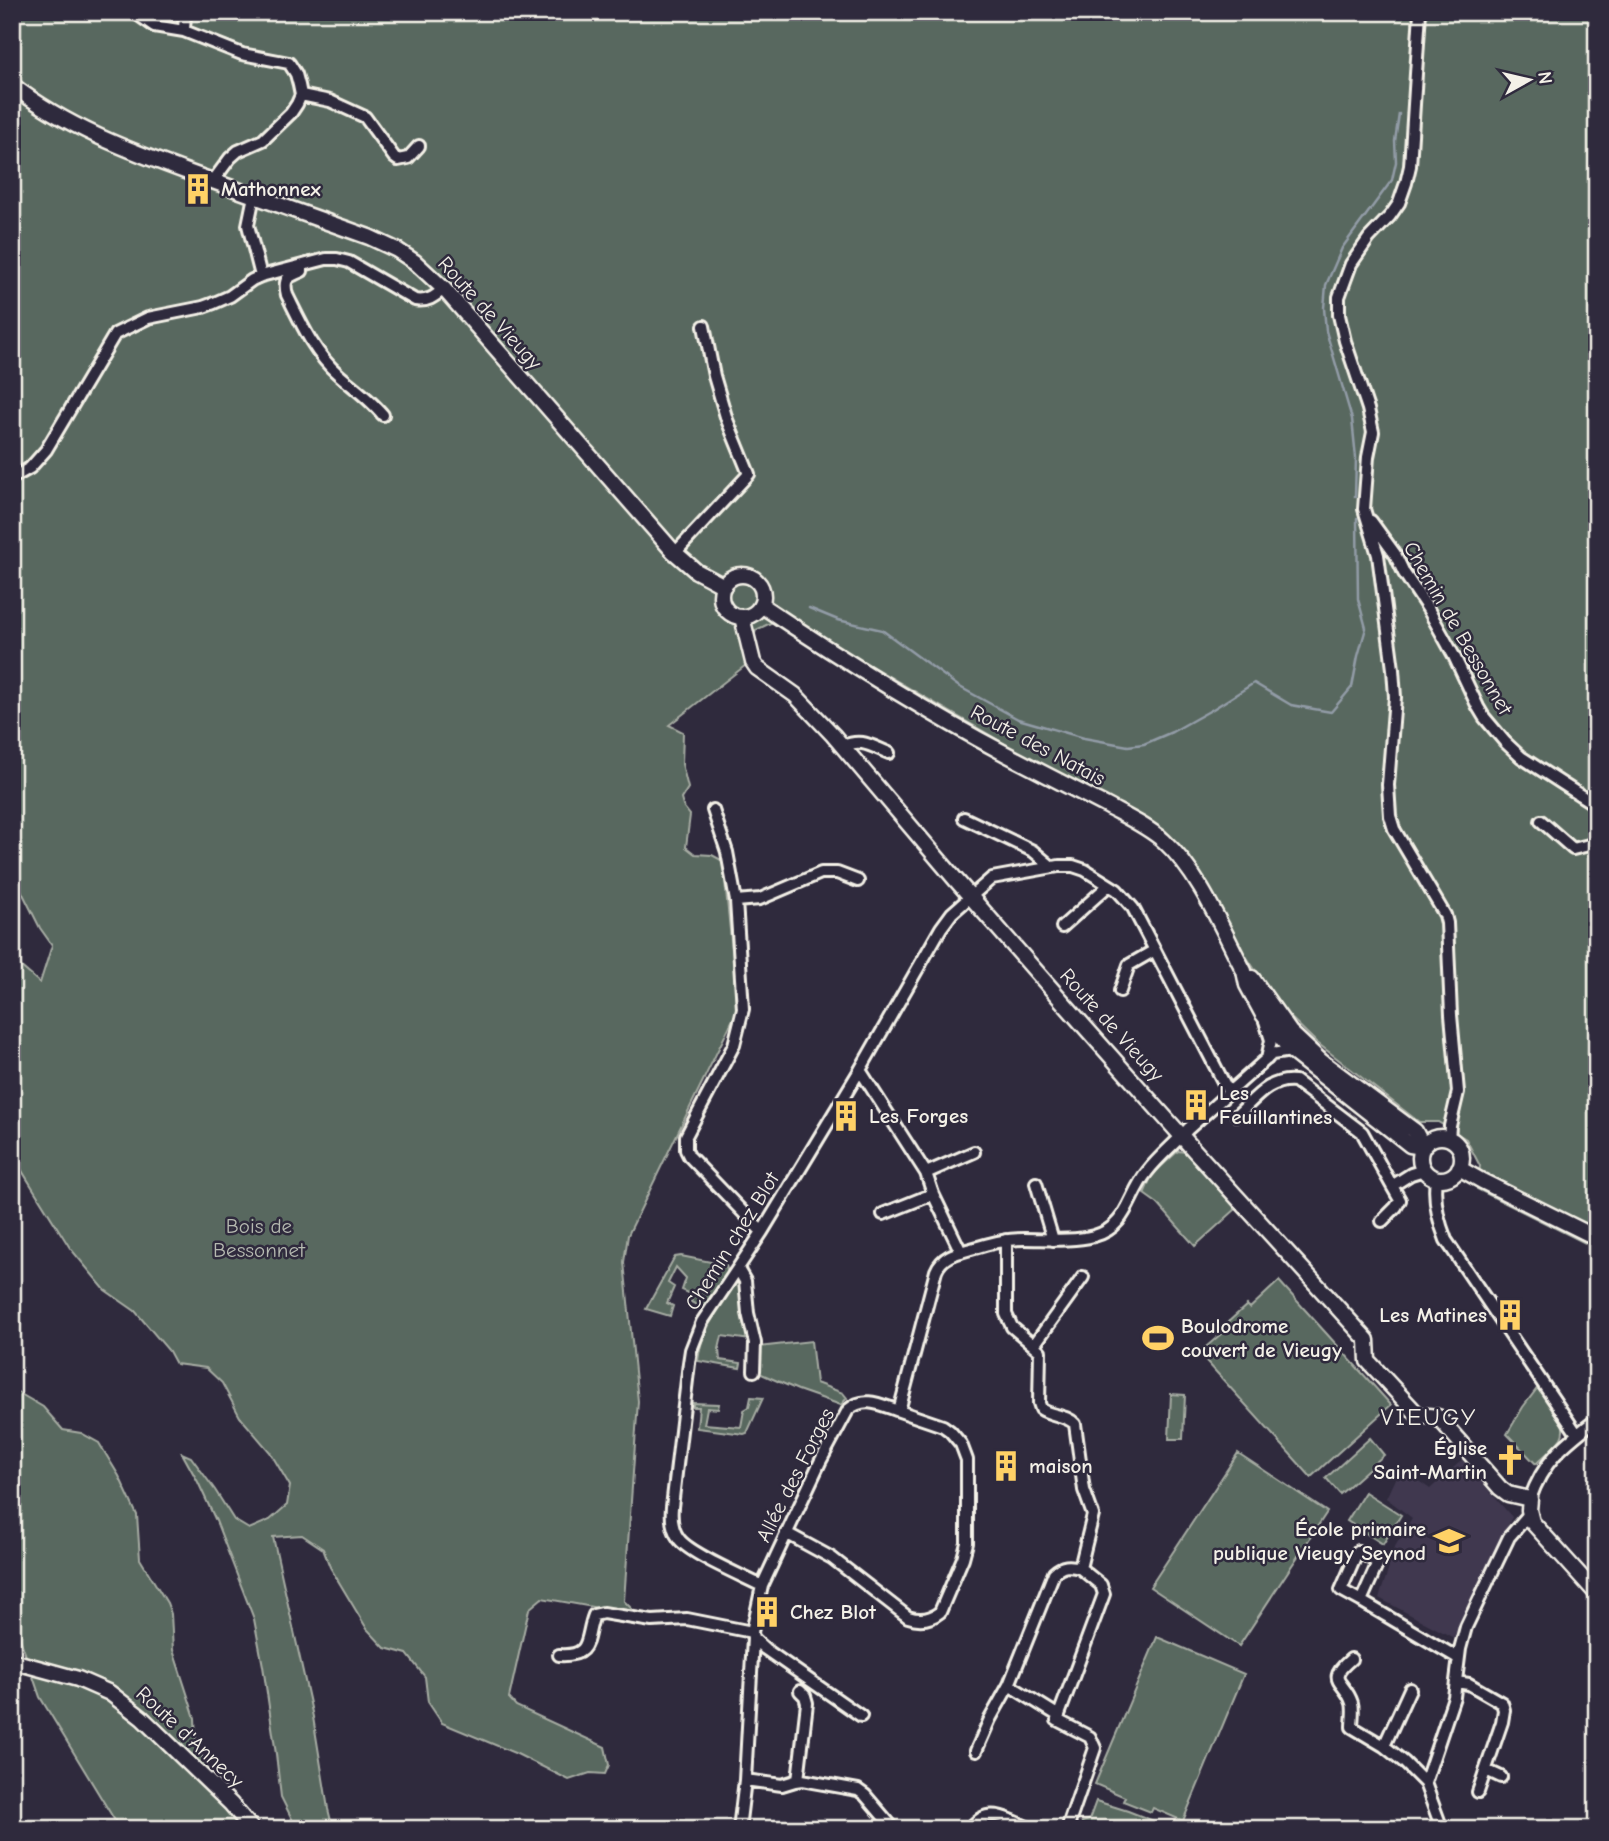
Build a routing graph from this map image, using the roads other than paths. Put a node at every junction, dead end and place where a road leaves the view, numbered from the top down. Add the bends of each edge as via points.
1 (134, 12) edge
2 (185, 12) edge
3 (1420, 12) edge
4 (184, 31) junction
5 (12, 85) edge
6 (301, 96) junction
7 (419, 146) dead end
8 (213, 181) junction
9 (254, 196) junction
10 (337, 259) junction
11 (261, 276) junction
12 (443, 289) junction
13 (705, 326) dead end
14 (383, 415) dead end
15 (12, 478) edge
16 (1364, 509) junction
17 (675, 553) junction
18 (724, 586) junction
19 (761, 605) junction
20 (742, 617) junction
21 (843, 746) junction
22 (889, 753) dead end
23 (1597, 806) edge
24 (713, 810) dead end
25 (964, 818) dead end
26 (1541, 821) dead end
27 (1597, 843) edge
28 (1052, 867) junction
29 (858, 881) dead end
30 (1109, 885) junction
31 (970, 896) junction
32 (736, 901) junction
33 (1062, 927) dead end
34 (1155, 950) junction
35 (1244, 971) junction
36 (1120, 991) dead end
37 (1262, 1013) junction
38 (1291, 1051) junction
39 (1267, 1059) junction
40 (1321, 1061) junction
41 (860, 1070) junction
42 (1229, 1093) junction
43 (1237, 1115) dead end
44 (1182, 1136) junction
45 (1449, 1139) junction
46 (1423, 1147) junction
47 (974, 1152) dead end
48 (1459, 1168) junction
49 (926, 1172) junction
50 (1430, 1174) junction
51 (1036, 1183) dead end
52 (1392, 1186) junction
53 (933, 1194) junction
54 (883, 1214) dead end
55 (1382, 1221) dead end
56 (762, 1232) junction
57 (1597, 1238) edge
58 (1006, 1240) junction
59 (1053, 1240) junction
60 (961, 1252) junction
61 (738, 1269) junction
62 (1083, 1277) dead end
63 (1034, 1345) junction
64 (754, 1371) dead end
65 (899, 1411) junction
66 (1597, 1419) edge
67 (1577, 1434) junction
68 (1530, 1499) junction
69 (1529, 1514) junction
70 (786, 1533) junction
71 (1080, 1568) junction
72 (762, 1586) junction
73 (1597, 1594) edge
74 (1361, 1601) dead end
75 (753, 1635) junction
76 (559, 1655) dead end
77 (1458, 1658) junction
78 (1351, 1659) dead end
79 (12, 1661) edge
80 (1456, 1682) junction
81 (1009, 1685) junction
82 (1410, 1689) dead end
83 (800, 1691) dead end
84 (861, 1716) dead end
85 (1059, 1716) junction
86 (1384, 1746) junction
87 (976, 1751) dead end
88 (1486, 1770) junction
89 (1501, 1777) dead end
90 (746, 1780) junction
91 (798, 1780) junction
92 (1424, 1783) junction
93 (1478, 1792) dead end
94 (252, 1829) edge
95 (739, 1829) edge
96 (894, 1829) edge
97 (969, 1829) edge
98 (1032, 1829) edge
99 (1068, 1829) edge
100 (1442, 1829) edge

1 - 4 street via 155,26
2 - 4 street
3 - 16 street via 1406,183 1399,203 1351,264 1339,297 1345,341 1373,432
4 - 6 street via 242,54 289,64
5 - 8 street, Route de Vieugy via 89,134
6 - 7 street via 330,101 365,117 398,160 408,158
6 - 8 street via 272,132 238,151
8 - 9 street, Route de Vieugy
9 - 11 street via 248,225
9 - 12 street, Route de Vieugy via 397,250
10 - 11 street
10 - 12 street via 415,300 432,298
10 - 14 street via 289,276 287,295 312,344 336,373
11 - 15 street via 214,303 148,318 115,334 46,450 30,468
12 - 17 street, Route de Vieugy
13 - 17 street via 727,421 749,474
16 - 23 street, Chemin de Bessonnet via 1428,609 1484,717 1521,757
16 - 45 street via 1378,555 1393,669 1390,816 1447,923 1458,1092
17 - 18 street, Route de Vieugy
18 - 19 street via 735,577 750,577 762,589
18 - 20 street, Route de Vieugy via 724,606
19 - 20 street
19 - 35 street, Route des Natais via 909,699 1141,824 1182,860
20 - 21 street, Route de Vieugy via 757,668 795,695
21 - 22 street via 859,741
21 - 31 street, Route de Vieugy
24 - 32 street
25 - 28 street via 1033,851
26 - 27 street via 1573,849
28 - 30 street via 1079,868
28 - 31 street, Chemin chez Blot via 996,876
29 - 32 street via 821,873 766,897
30 - 33 street
30 - 34 street via 1133,908
31 - 41 street, Chemin chez Blot via 941,928
31 - 44 street, Route de Vieugy
32 - 56 street via 743,1009 734,1045 686,1136 686,1150
34 - 36 street via 1129,965
34 - 42 street
35 - 37 street, Route des Natais
35 - 40 street, Route des Natais via 1290,1032
37 - 38 street, Route des Natais
37 - 39 street via 1271,1040
38 - 39 street
38 - 40 street
38 - 46 street, Route des Natais via 1409,1145
39 - 42 street
40 - 46 street, Route des Natais via 1415,1131
41 - 49 street
41 - 56 street, Chemin chez Blot
42 - 44 street
43 - 52 street via 1270,1085 1295,1081 1362,1132
44 - 59 street via 1144,1176 1126,1212 1111,1228 1092,1237
44 - 68 street, Route de Vieugy via 1367,1340 1368,1362 1418,1415 1438,1418 1507,1494
45 - 46 street via 1434,1138
45 - 48 street via 1459,1148
46 - 50 street via 1420,1163
47 - 49 street
48 - 50 street via 1449,1177
48 - 57 street
49 - 53 street
50 - 52 street via 1411,1174
50 - 67 street via 1447,1240
51 - 59 street
52 - 55 street via 1400,1200
53 - 54 street
53 - 60 street
56 - 61 street, Chemin chez Blot
58 - 59 street
58 - 60 street
58 - 63 street via 1006,1314 1012,1327
60 - 65 street via 938,1265
61 - 64 street via 745,1281 755,1343
61 - 72 street, Chemin chez Blot via 702,1322 691,1350 671,1515 678,1538 691,1550
62 - 63 street
63 - 71 street via 1041,1356 1041,1409 1075,1424 1084,1490 1093,1515
65 - 70 street, Allée des Forges via 865,1401 848,1410
65 - 70 street, Allée des Forges via 943,1426 961,1444 967,1460 967,1543 940,1612 922,1620 908,1617 832,1558
66 - 67 street
67 - 68 street via 1549,1461
68 - 69 street
69 - 73 street
69 - 77 street via 1509,1536 1466,1626
70 - 72 street, Allée des Forges
71 - 81 street via 1063,1566 1054,1573
71 - 85 street via 1101,1585 1104,1594
72 - 75 street
74 - 77 street
75 - 76 street via 688,1619 652,1621 603,1613 594,1615 584,1649
75 - 84 street via 765,1649
75 - 90 street
77 - 80 street
78 - 86 street via 1337,1676 1352,1703 1352,1727
79 - 94 street, Route d'Annecy via 68,1675 110,1693 152,1728
80 - 88 street via 1469,1684 1502,1703 1502,1722
80 - 92 street
81 - 85 street
81 - 87 street
82 - 86 street
83 - 91 street via 807,1703 809,1733
85 - 99 street via 1057,1720 1090,1737 1096,1748
86 - 92 street
88 - 89 street
88 - 93 street
90 - 91 street via 782,1784
90 - 95 street
91 - 96 street via 861,1792
92 - 100 street
97 - 98 street via 990,1815

